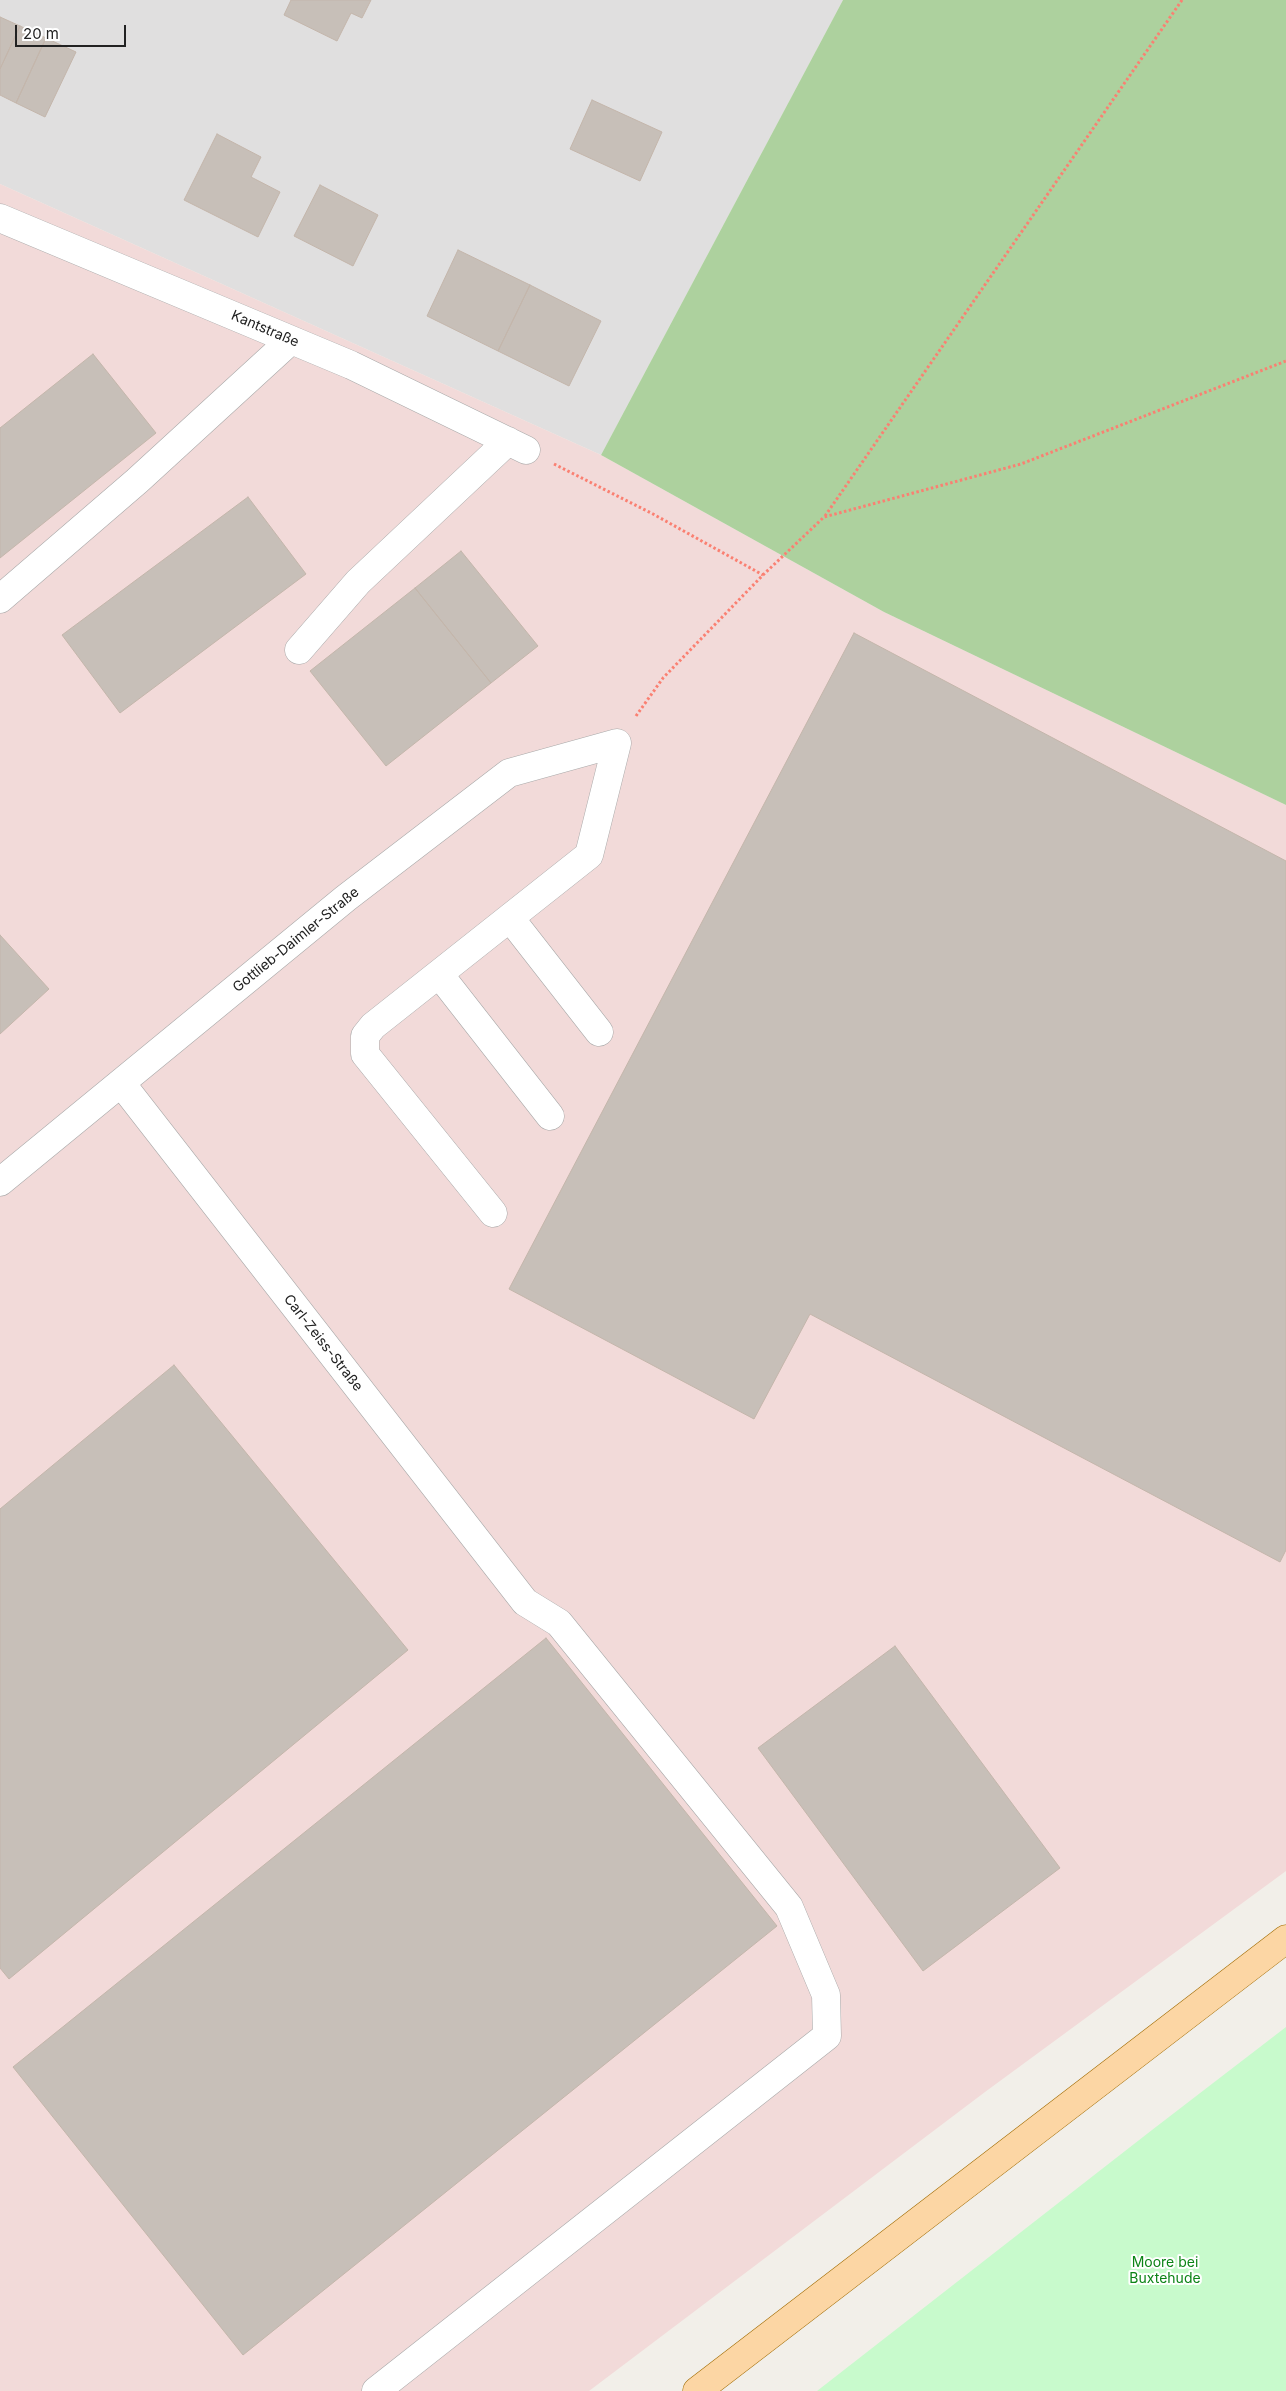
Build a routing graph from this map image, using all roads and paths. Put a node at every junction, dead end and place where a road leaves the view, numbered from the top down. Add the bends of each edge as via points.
1 (1182, 0) edge
2 (0, 218) edge
3 (291, 340) junction
4 (1286, 361) edge
5 (517, 445) junction
6 (824, 516) junction
7 (763, 574) junction
8 (0, 598) edge
9 (298, 650) dead end
10 (617, 743) junction
11 (510, 918) junction
12 (439, 974) junction
13 (599, 1032) dead end
14 (121, 1083) junction
15 (550, 1116) dead end
16 (0, 1182) edge
17 (493, 1213) dead end
18 (1286, 1939) edge
19 (376, 2391) edge
20 (697, 2391) edge

1 - 6 path
2 - 3 street, Kantstraße
3 - 5 street, Kantstraße via 351,365
3 - 8 street via 137,481
4 - 6 path via 1021,464
5 - 7 path
5 - 9 street via 358,582
6 - 7 path
7 - 10 path via 663,678
10 - 11 street via 589,856
10 - 14 street, Gottlieb-Daimler-Straße via 509,773 346,898
11 - 12 street
11 - 13 street
12 - 15 street
12 - 17 street via 373,1026 365,1036 365,1054
14 - 16 street, Gottlieb-Daimler-Straße
14 - 19 street, Carl-Zeiss-Straße via 525,1602 559,1622 789,1907 826,1995 827,2036
18 - 20 main road

